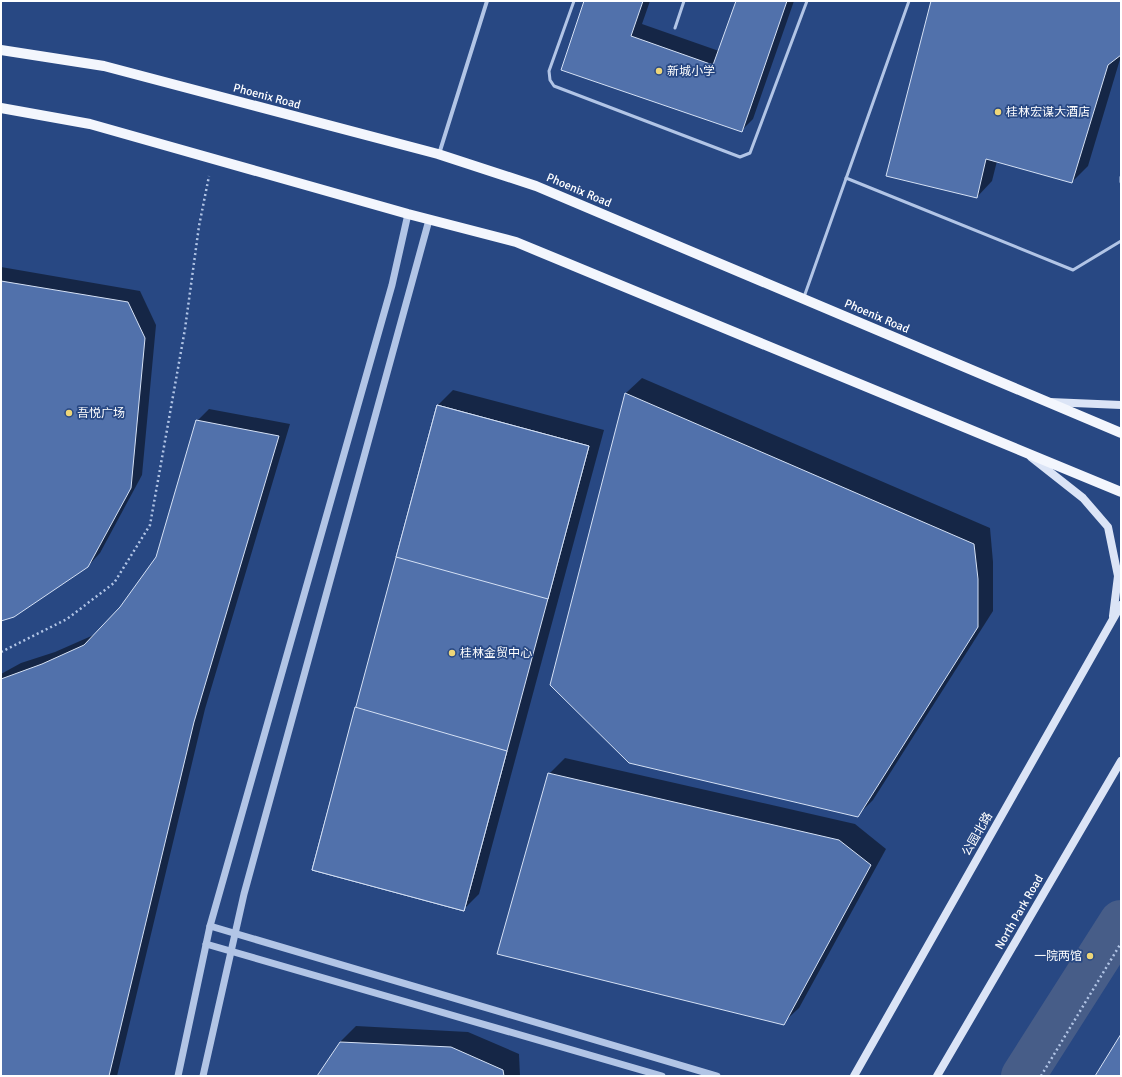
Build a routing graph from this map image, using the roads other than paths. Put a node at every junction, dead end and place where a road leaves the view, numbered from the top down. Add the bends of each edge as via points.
1 (487, 1) edge
2 (574, 1) edge
3 (684, 1) edge
4 (807, 1) edge
5 (909, 1) edge
6 (675, 28) dead end
7 (1, 50) edge
8 (1, 108) edge
9 (438, 154) junction
10 (1121, 177) edge
11 (846, 178) junction
12 (1121, 182) edge
13 (408, 214) junction
14 (429, 220) junction
15 (1121, 241) edge
16 (804, 299) junction
17 (1047, 402) junction
18 (1121, 405) edge
19 (1121, 433) edge
20 (1026, 453) junction
21 (1121, 492) edge
22 (1121, 605) edge
23 (1112, 620) junction
24 (1121, 761) edge
25 (210, 926) junction
26 (235, 932) junction
27 (206, 944) junction
28 (230, 952) junction
29 (178, 1076) edge
30 (202, 1076) edge
31 (662, 1076) edge
32 (717, 1076) edge
33 (854, 1076) edge
34 (937, 1076) edge

1 - 9 street
2 - 4 lane via 549,70 550,80 554,86 740,157 750,153
3 - 6 lane
5 - 11 lane
7 - 9 main road, Phoenix Road via 104,66
8 - 13 main road via 90,124
9 - 16 main road, Phoenix Road via 536,186
10 - 12 lane
11 - 15 lane via 1073,270
11 - 16 lane
13 - 14 main road
13 - 25 street via 392,285
14 - 20 main road via 516,242
14 - 26 street
16 - 17 main road, Phoenix Road
17 - 18 main road
17 - 19 main road, Phoenix Road
20 - 21 main road
20 - 23 main road via 1083,498 1108,526 1118,576
22 - 23 main road, 公园北路
23 - 33 main road, 公园北路
24 - 34 main road, North Park Road
25 - 26 street
25 - 27 street
26 - 28 street
26 - 32 street
27 - 28 street
27 - 29 street
28 - 30 street
28 - 31 street

